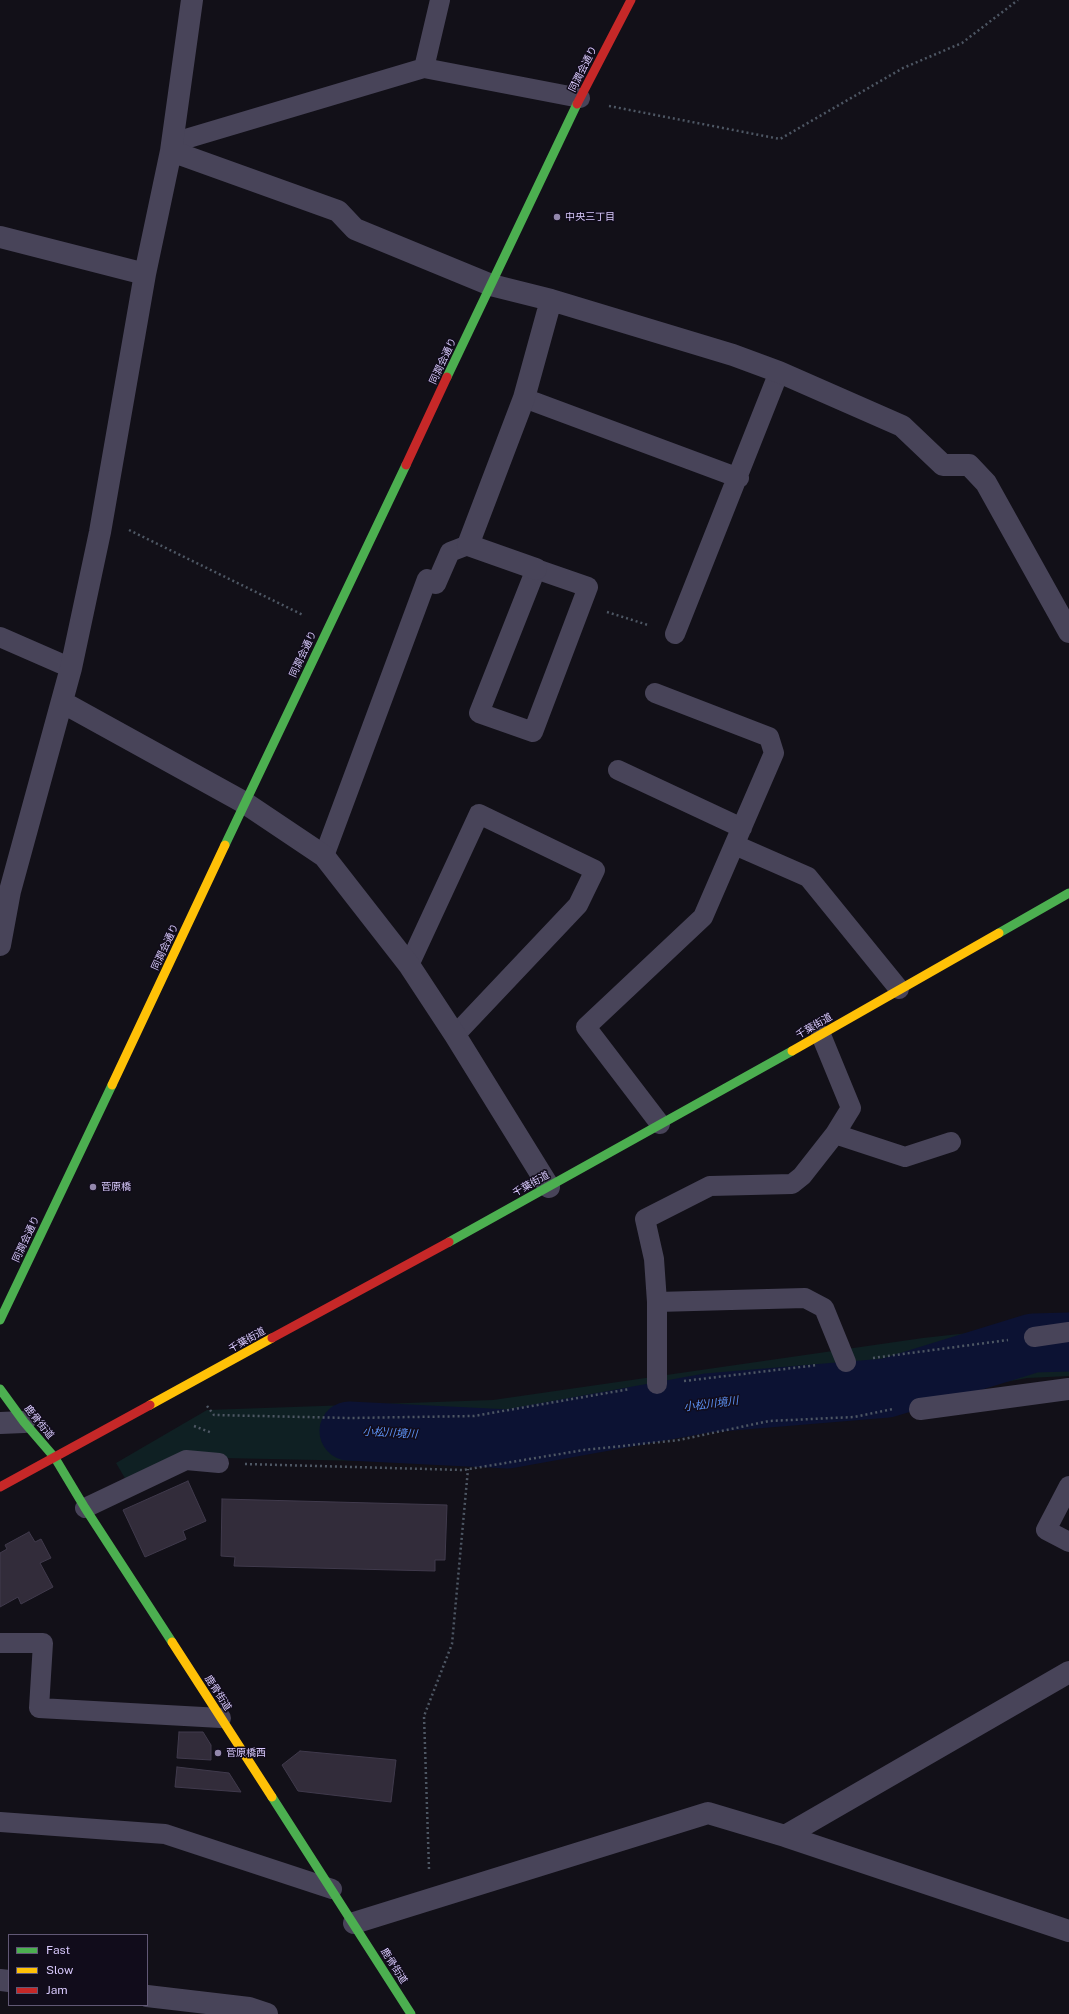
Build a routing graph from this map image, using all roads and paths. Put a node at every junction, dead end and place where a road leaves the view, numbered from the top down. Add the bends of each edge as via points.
1 (192, 0) edge
2 (440, 0) edge
3 (631, 0) edge
4 (1018, 0) edge
5 (424, 68) junction
6 (580, 98) junction
7 (171, 147) junction
8 (0, 237) edge
9 (145, 274) junction
10 (491, 285) junction
11 (551, 300) junction
12 (779, 372) junction
13 (524, 398) junction
14 (739, 478) junction
15 (100, 532) junction
16 (468, 544) junction
17 (536, 569) junction
18 (581, 604) junction
19 (329, 626) junction
20 (1069, 632) edge
21 (675, 634) joint
22 (0, 637) edge
23 (71, 668) junction
24 (655, 694) dead end
25 (62, 702) junction
26 (618, 770) dead end
27 (245, 803) junction
28 (739, 836) junction
29 (324, 856) junction
30 (5, 889) edge
31 (1069, 893) edge
32 (0, 945) edge
33 (409, 966) junction
34 (899, 989) junction
35 (455, 1035) junction
36 (821, 1035) junction
37 (660, 1124) junction
38 (835, 1134) junction
39 (951, 1142) dead end
40 (549, 1187) junction
41 (657, 1302) junction
42 (0, 1320) edge
43 (1069, 1332) edge
44 (1034, 1337) joint
45 (846, 1362) junction
46 (189, 1384) junction
47 (656, 1384) junction
48 (0, 1389) edge
49 (1069, 1389) edge
50 (920, 1409) joint
51 (24, 1422) junction
52 (0, 1423) edge
53 (194, 1426) dead end
54 (212, 1433) dead end
55 (54, 1458) junction
56 (219, 1464) joint
57 (468, 1469) junction
58 (1069, 1486) edge
59 (0, 1487) edge
60 (85, 1508) junction
61 (1069, 1542) edge
62 (0, 1643) edge
63 (1069, 1672) edge
64 (221, 1718) junction
65 (0, 1822) edge
66 (785, 1836) junction
67 (332, 1889) junction
68 (430, 1900) junction
69 (354, 1923) junction
70 (1069, 1931) edge
71 (148, 1996) edge
72 (268, 2014) edge
73 (411, 2014) edge

1 - 7 street
2 - 5 lane
3 - 6 main road, 同潤会通り
4 - 6 path via 962,43 903,68 780,139 622,110
5 - 6 lane
5 - 7 lane
6 - 10 main road, 同潤会通り
7 - 9 street
7 - 10 street via 338,210 355,229
8 - 9 street
9 - 15 street
10 - 11 street
10 - 19 main road, 同潤会通り
11 - 12 street via 733,355
11 - 13 street
12 - 14 lane
12 - 20 street via 902,426 943,465 968,465 986,483
13 - 14 lane
13 - 16 street
14 - 21 lane
15 - 19 path via 132,530 299,614
15 - 23 street
16 - 17 street
16 - 29 lane via 450,552 436,584 428,579
17 - 18 lane via 588,587
17 - 18 lane via 479,713 533,732
18 - 21 path
19 - 27 main road, 同潤会通り
22 - 23 lane
23 - 25 street
24 - 28 lane via 769,737 774,753
25 - 27 street
25 - 30 street
26 - 28 lane
27 - 29 street
27 - 42 main road, 同潤会通り
28 - 34 lane via 808,877
28 - 37 lane via 703,917 586,1027
29 - 33 street
30 - 32 street
31 - 34 main road, 千葉街道
33 - 35 street
33 - 35 lane via 479,814 595,870 578,905
34 - 36 main road, 千葉街道
35 - 40 street
36 - 37 main road, 千葉街道
36 - 38 lane via 851,1108
37 - 40 main road, 千葉街道
38 - 39 lane via 905,1157
38 - 41 lane via 802,1176 792,1184 710,1186 645,1219 654,1259
40 - 46 main road, 千葉街道
41 - 45 lane via 805,1298 824,1308
41 - 47 lane
43 - 44 lane
44 - 45 path
45 - 47 path
46 - 47 path via 214,1415 350,1418 474,1416
46 - 55 main road, 千葉街道
48 - 51 main road, 鹿骨街道
49 - 50 street
50 - 57 path via 909,1405 854,1417 769,1421 679,1440 584,1450
51 - 52 street
51 - 55 main road, 鹿骨街道
53 - 54 path
55 - 59 main road, 千葉街道
55 - 60 main road, 鹿骨街道
56 - 57 path
56 - 60 lane via 186,1460
57 - 68 path via 452,1644 424,1716
58 - 61 lane via 1046,1530
60 - 64 main road, 鹿骨街道
62 - 64 lane via 43,1643 39,1708
63 - 66 street
64 - 67 main road, 鹿骨街道
65 - 67 lane via 165,1834
66 - 68 street via 708,1813
66 - 70 street
67 - 69 main road, 鹿骨街道
68 - 69 street
69 - 73 main road, 鹿骨街道
71 - 72 street via 249,2008

